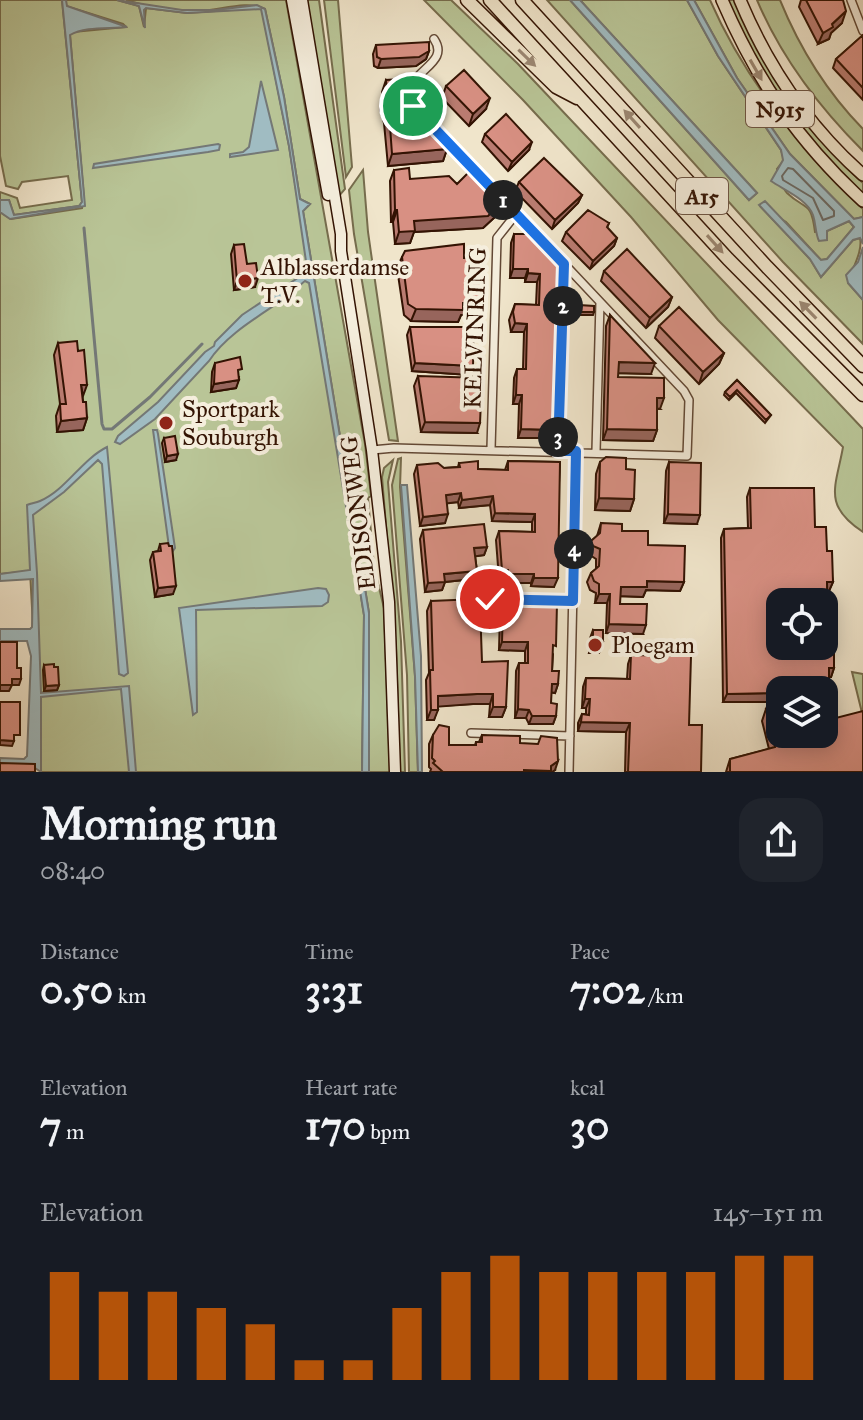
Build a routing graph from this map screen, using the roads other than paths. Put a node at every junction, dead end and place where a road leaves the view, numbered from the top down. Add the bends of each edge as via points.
1 (292, 0) edge
2 (302, 0) edge
3 (467, 0) edge
4 (490, 0) edge
5 (522, 0) edge
6 (529, 0) edge
7 (722, 0) edge
8 (740, 0) edge
9 (851, 0) edge
10 (544, 22) junction
11 (863, 31) edge
12 (434, 39) dead end
13 (587, 104) junction
14 (863, 175) edge
15 (863, 201) edge
16 (516, 214) junction
17 (341, 251) junction
18 (564, 264) junction
19 (600, 302) junction
20 (863, 366) edge
21 (863, 395) edge
22 (491, 449) junction
23 (372, 450) junction
24 (558, 451) junction
25 (576, 451) junction
26 (596, 451) junction
27 (490, 599) dead end
28 (573, 601) junction
29 (471, 733) dead end
30 (570, 736) junction
31 (395, 772) edge
32 (569, 772) edge

1 - 17 street, EDISONWEG
2 - 17 street, EDISONWEG
3 -> 13 highway, A15 via 556,87
4 - 13 highway, A15
5 - 10 highway, A15
6 - 10 highway, A15
7 -> 15 main road, N915 via 754,69 781,110
8 - 14 main road, N915 via 785,85 810,120
9 - 11 street
20 -> 10 highway, A15
12 - 16 street via 439,48 436,59 412,82 408,98
13 -> 21 highway, A15
16 - 18 street
16 - 22 street, KELVINRING via 497,238
17 - 23 street, EDISONWEG
18 - 19 street
18 - 24 street
19 - 26 street
19 - 26 street via 689,400 687,456
22 - 23 street
22 - 24 street
23 - 31 street, EDISONWEG via 389,602
24 - 25 street
25 - 26 street
25 - 28 street
27 - 28 street
28 - 30 street
29 - 30 street
30 - 32 street

